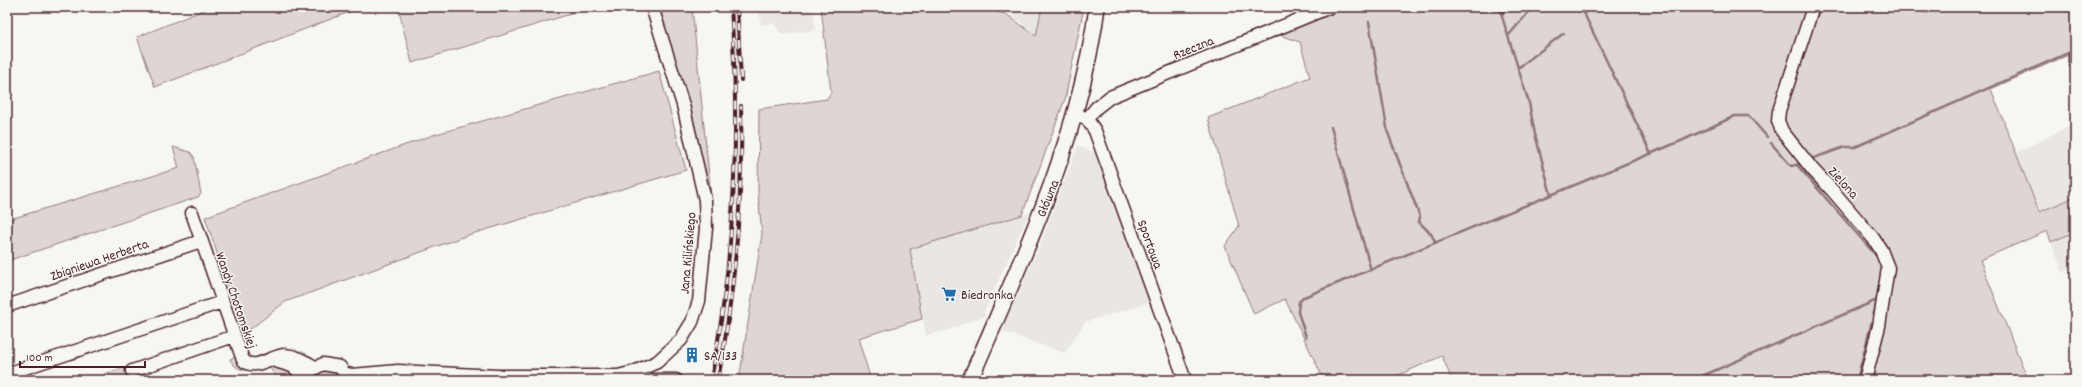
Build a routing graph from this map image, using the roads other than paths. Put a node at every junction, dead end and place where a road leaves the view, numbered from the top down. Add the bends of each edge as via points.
1 (652, 7) edge
2 (1097, 7) edge
3 (1330, 7) edge
4 (1813, 7) edge
5 (2075, 57) edge
6 (2075, 62) edge
7 (1081, 116) junction
8 (192, 213) dead end
9 (201, 241) junction
10 (222, 302) junction
11 (7, 306) edge
12 (234, 336) junction
13 (271, 360) junction
14 (315, 367) junction
15 (132, 371) dead end
16 (393, 372) junction
17 (7, 374) edge
18 (623, 375) junction
19 (347, 377) edge
20 (306, 379) edge
21 (371, 380) edge
22 (676, 380) edge
23 (970, 380) edge
24 (1185, 380) edge
25 (1865, 380) edge

1 - 18 street, Jana Kilińskiego via 683,105 703,185 706,214 705,245 699,300 687,331 657,362
2 - 7 main road, Główna
3 - 7 street, Rzeczna via 1110,97
4 - 25 street, Zielona via 1779,110 1778,121 1782,131 1813,170 1873,238 1888,268 1879,326
5 - 6 street
7 - 23 main road, Główna
7 - 24 street, Sportowa via 1095,131
8 - 9 street, Wandy Chotomskiej
9 - 10 street, Wandy Chotomskiej
9 - 11 street, Zbigniewa Herberta
10 - 12 street, Wandy Chotomskiej
10 - 17 street
12 - 13 street, Wandy Chotomskiej via 243,360 251,364
12 - 15 street
13 - 14 street via 279,356 293,356
13 - 20 street via 292,366
14 - 19 street via 331,364 340,367
14 - 20 street
16 - 18 street via 600,377
16 - 19 street
16 - 21 street
18 - 22 street via 644,380

